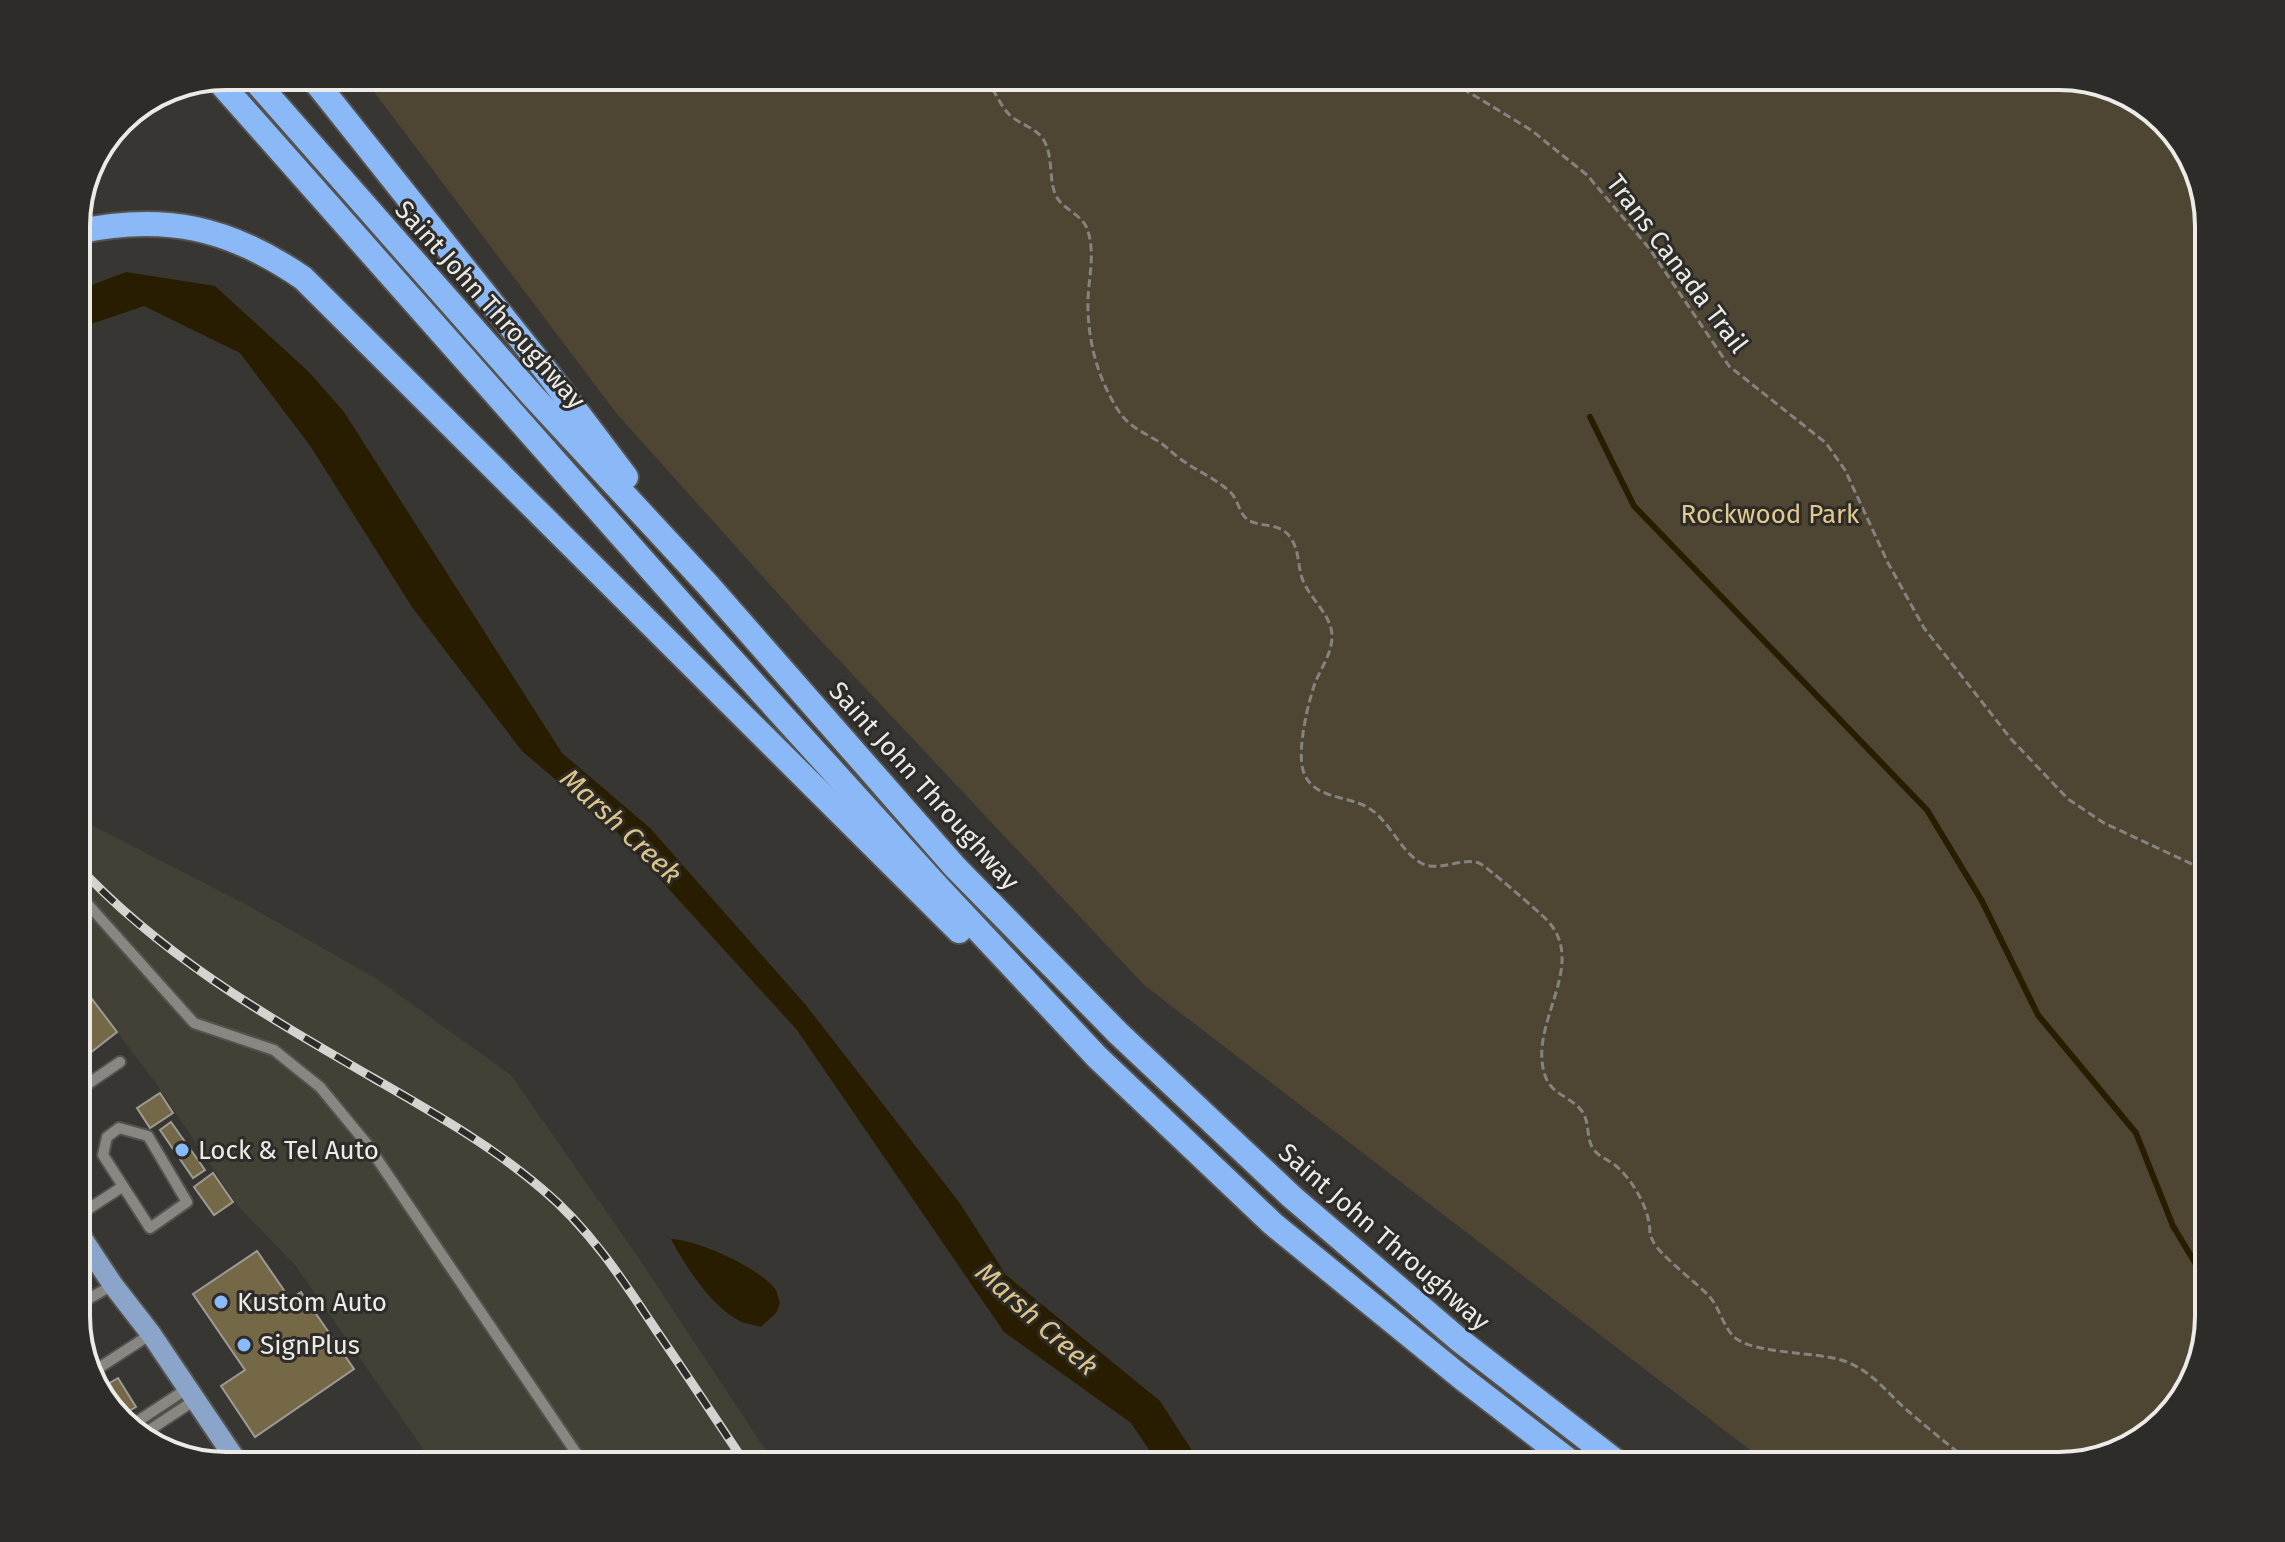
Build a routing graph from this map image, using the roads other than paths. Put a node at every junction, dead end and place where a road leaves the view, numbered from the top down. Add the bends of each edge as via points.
1 (227, 90) edge
2 (263, 90) edge
3 (322, 90) edge
4 (90, 229) edge
5 (707, 584) junction
6 (90, 907) edge
7 (1097, 1057) junction
8 (120, 1062) dead end
9 (90, 1082) edge
10 (122, 1187) junction
11 (90, 1208) edge
12 (90, 1250) edge
13 (113, 1285) junction
14 (90, 1298) edge
15 (151, 1334) junction
16 (100, 1367) edge
17 (192, 1394) junction
18 (141, 1421) edge
19 (150, 1428) edge
20 (227, 1452) edge
21 (576, 1452) edge
22 (1558, 1452) edge
23 (1604, 1452) edge

1 - 7 highway via 687,610
2 - 5 highway, Saint John Throughway
3 - 5 highway
4 - 7 highway via 143,222 212,233 262,252 319,291 926,900
5 - 23 highway, Saint John Throughway via 955,867 1202,1115 1458,1339
6 - 21 lane via 194,1023 274,1050 320,1087 367,1144
7 - 22 highway via 1273,1224
8 - 9 lane
10 - 10 lane via 150,1228 187,1202 148,1136 119,1128 107,1137 103,1155
10 - 11 lane
12 - 13 main road
13 - 14 lane
13 - 15 main road
15 - 16 lane
15 - 17 main road
17 - 18 lane
17 - 19 lane
17 - 20 main road

